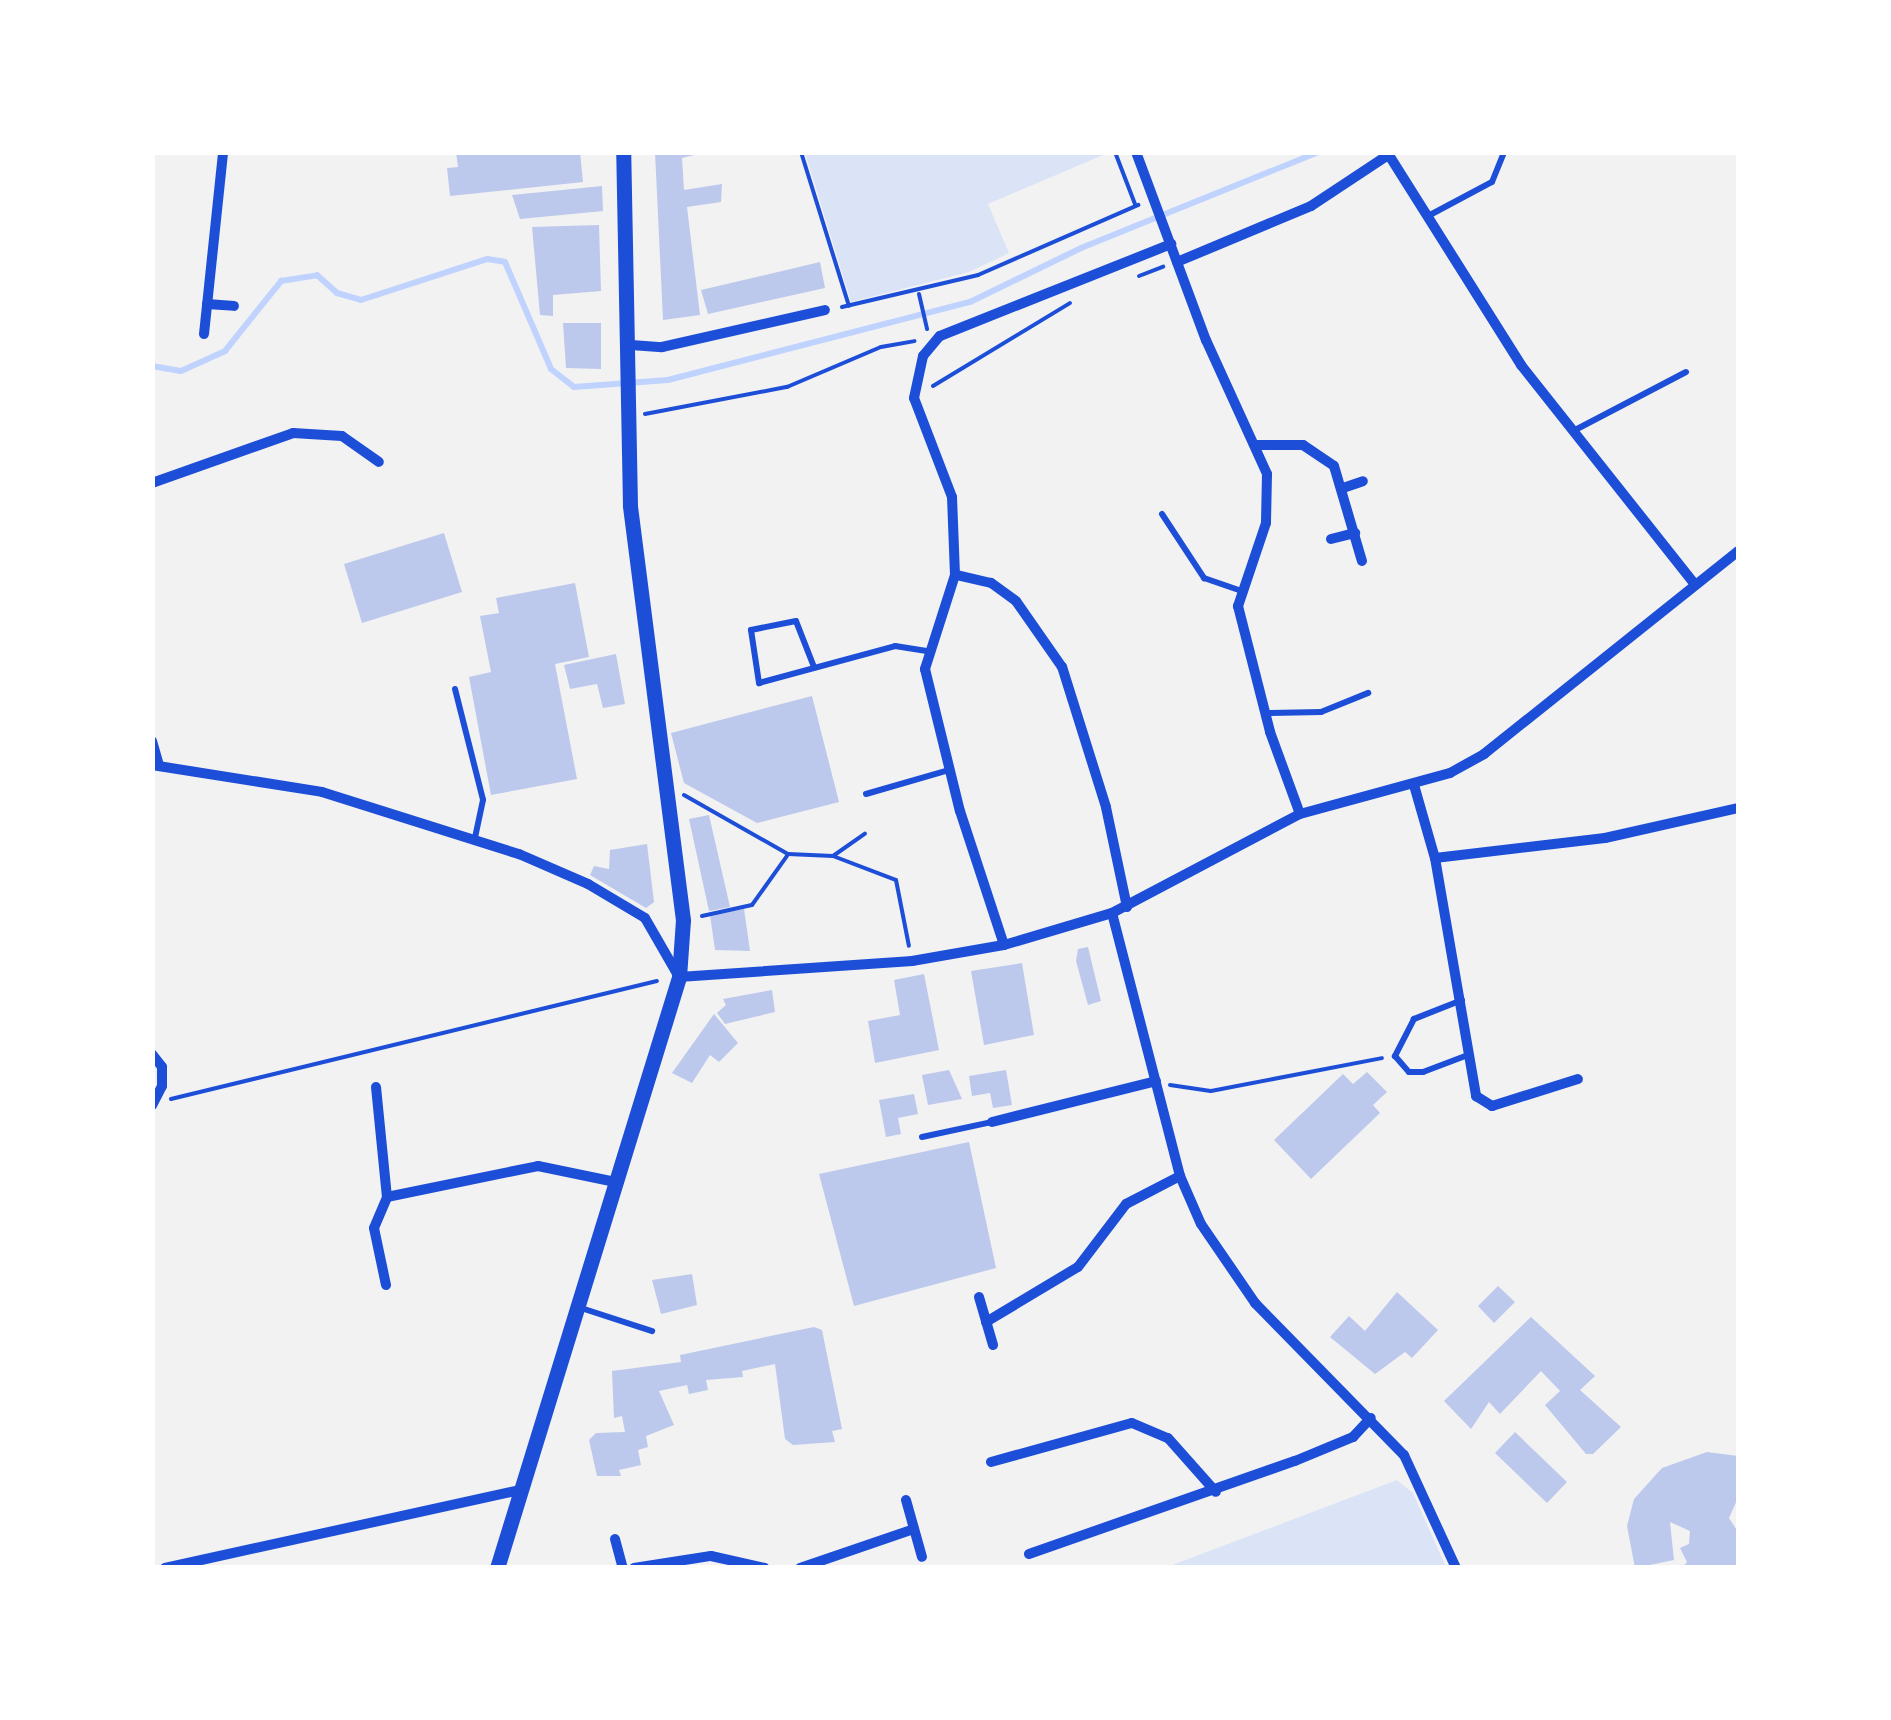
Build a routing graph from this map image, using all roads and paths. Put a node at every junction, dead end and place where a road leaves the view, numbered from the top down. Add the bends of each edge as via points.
1 (223, 152) edge
2 (623, 152) edge
3 (801, 152) edge
4 (1115, 152) edge
5 (1136, 152) edge
6 (1504, 152) edge
7 (1388, 154) edge
8 (1154, 198) junction
9 (1136, 206) junction
10 (1428, 216) junction
11 (1169, 239) junction
12 (1177, 262) junction
13 (1129, 279) dead end
14 (918, 292) junction
15 (1080, 297) dead end
16 (207, 304) junction
17 (234, 306) dead end
18 (849, 306) junction
19 (826, 310) dead end
20 (812, 313) junction
21 (204, 334) dead end
22 (631, 353) junction
23 (1686, 372) dead end
24 (914, 398) junction
25 (630, 409) junction
26 (1577, 429) junction
27 (1255, 445) junction
28 (379, 462) dead end
29 (1363, 481) dead end
30 (152, 483) edge
31 (1343, 488) junction
32 (1162, 514) dead end
33 (1355, 533) junction
34 (1332, 539) dead end
35 (1738, 551) edge
36 (1362, 561) dead end
37 (955, 575) junction
38 (1694, 583) junction
39 (1238, 590) junction
40 (928, 651) junction
41 (814, 667) junction
42 (455, 690) dead end
43 (1368, 693) dead end
44 (1264, 713) junction
45 (152, 741) edge
46 (156, 765) edge
47 (949, 770) junction
48 (661, 782) junction
49 (1414, 785) junction
50 (866, 794) dead end
51 (1738, 808) edge
52 (1300, 814) junction
53 (865, 834) dead end
54 (476, 838) junction
55 (788, 854) junction
56 (833, 856) junction
57 (1435, 858) junction
58 (1127, 907) junction
59 (1112, 913) junction
60 (683, 920) junction
61 (1004, 945) junction
62 (912, 961) junction
63 (679, 977) junction
64 (1463, 999) junction
65 (152, 1054) edge
66 (1468, 1055) junction
67 (1395, 1056) junction
68 (1578, 1079) dead end
69 (1156, 1081) junction
70 (376, 1087) dead end
71 (155, 1105) edge
72 (992, 1122) joint
73 (922, 1137) dead end
74 (1180, 1176) junction
75 (615, 1182) junction
76 (387, 1197) junction
77 (386, 1285) dead end
78 (979, 1297) dead end
79 (577, 1306) junction
80 (986, 1322) junction
81 (652, 1331) dead end
82 (993, 1345) dead end
83 (1371, 1418) junction
84 (991, 1462) dead end
85 (520, 1490) junction
86 (1216, 1492) junction
87 (906, 1500) dead end
88 (914, 1530) junction
89 (615, 1538) dead end
90 (1029, 1554) dead end
91 (922, 1557) dead end
92 (165, 1568) edge
93 (497, 1568) edge
94 (623, 1568) edge
95 (634, 1568) edge
96 (765, 1568) edge
97 (800, 1568) edge
98 (1456, 1568) edge

1 - 16 street
2 - 22 street
3 - 18 path
4 - 9 path
5 - 8 street
6 - 10 lane via 1492,182
7 - 10 street
7 - 12 street via 1311,206
8 - 9 path
8 - 11 street
9 - 14 path via 978,276
10 - 26 street via 1521,365
11 - 12 street
11 - 24 street via 940,336 923,356
12 - 13 path
12 - 27 street
14 - 18 path
14 - 25 path via 930,338 880,346 786,387
15 - 24 path
16 - 17 street
16 - 21 street
18 - 20 path
19 - 20 street
20 - 22 street
22 - 25 street
23 - 26 lane
24 - 37 street via 952,497
25 - 48 street via 630,506
26 - 38 street
27 - 31 street via 1292,443 1320,452
27 - 39 street via 1267,474 1259,544
28 - 30 street via 342,436 293,433
29 - 31 street
31 - 33 street
32 - 39 lane via 1204,578
33 - 34 street
33 - 36 street
35 - 38 street
37 - 40 street
37 - 58 street via 991,584 1016,601 1062,668 1106,807
38 - 49 street via 1484,754
39 - 44 street via 1244,643
40 - 41 lane via 895,646
40 - 47 street via 930,694
41 - 41 lane via 759,683 750,630 796,621
42 - 54 lane via 483,800
43 - 44 lane via 1321,712
44 - 52 street
45 - 46 street
46 - 54 street via 322,792
47 - 50 lane
47 - 61 street
48 - 55 path
48 - 60 street
49 - 52 street
49 - 57 street
51 - 57 street via 1605,838
52 - 58 street
53 - 56 path
54 - 63 street via 588,884 645,918
55 - 56 path
55 - 60 path via 752,905
56 - 62 path via 896,880
57 - 64 street
58 - 59 street
59 - 61 street
59 - 69 street
60 - 63 street
61 - 62 street
62 - 63 street
63 - 71 path
63 - 75 street
64 - 66 street
64 - 67 lane via 1414,1019
65 - 71 street via 162,1067
66 - 67 lane via 1423,1072 1408,1072
66 - 68 street via 1484,1106
67 - 69 path via 1211,1091
69 - 72 street
69 - 74 street
70 - 76 street
72 - 73 lane
74 - 80 street via 1126,1204 1078,1268
74 - 83 street via 1225,1268
75 - 76 street via 538,1166
75 - 79 street
76 - 77 street via 374,1228
78 - 80 street
79 - 81 lane
79 - 85 street
80 - 82 street
83 - 86 street via 1353,1437
83 - 98 street via 1419,1478
84 - 86 street via 1132,1423 1168,1438
85 - 92 street
85 - 93 street
86 - 90 street
87 - 88 street
88 - 91 street
88 - 97 street
89 - 94 street
95 - 96 street via 724,1556

